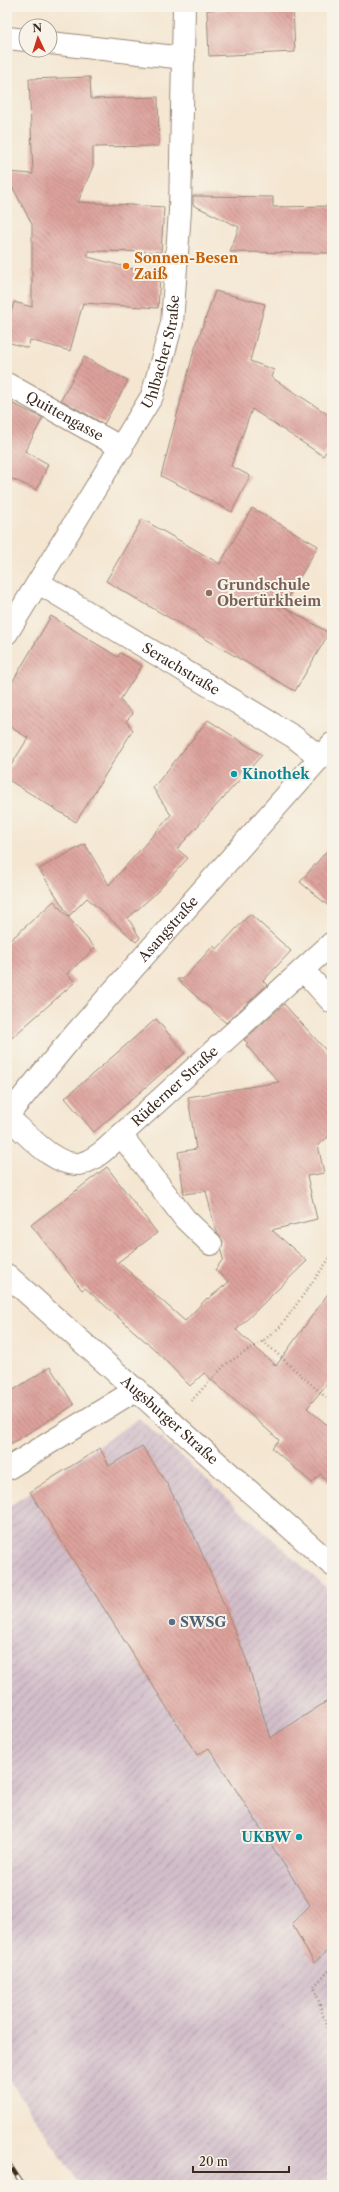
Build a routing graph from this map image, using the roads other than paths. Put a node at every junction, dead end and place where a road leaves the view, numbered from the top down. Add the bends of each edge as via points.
1 (184, 7) edge
2 (58, 44) edge
3 (184, 58) junction
4 (7, 384) edge
5 (122, 448) junction
6 (39, 583) junction
7 (7, 633) edge
8 (326, 751) edge
9 (332, 943) edge
10 (303, 970) junction
11 (332, 1002) edge
12 (7, 1116) edge
13 (121, 1135) junction
14 (211, 1244) dead end
15 (7, 1275) edge
16 (137, 1389) junction
17 (7, 1469) edge
18 (332, 1565) edge

1 - 3 street, Uhlbacher Straße
2 - 3 street
3 - 5 street, Uhlbacher Straße via 180,211 172,323 152,396
4 - 5 street, Quittengasse
5 - 6 street, Uhlbacher Straße
6 - 7 street, Uhlbacher Straße
6 - 8 street, Serachstraße via 294,737
8 - 12 street, Asangstraße via 70,1040
9 - 10 street, Rüderner Straße
10 - 11 street
10 - 13 street, Rüderner Straße
12 - 13 street, Rüderner Straße via 51,1155 62,1162 72,1164 83,1163 97,1156
13 - 14 street via 180,1213
15 - 16 street, Augsburger Straße
16 - 17 street
16 - 18 street, Augsburger Straße

